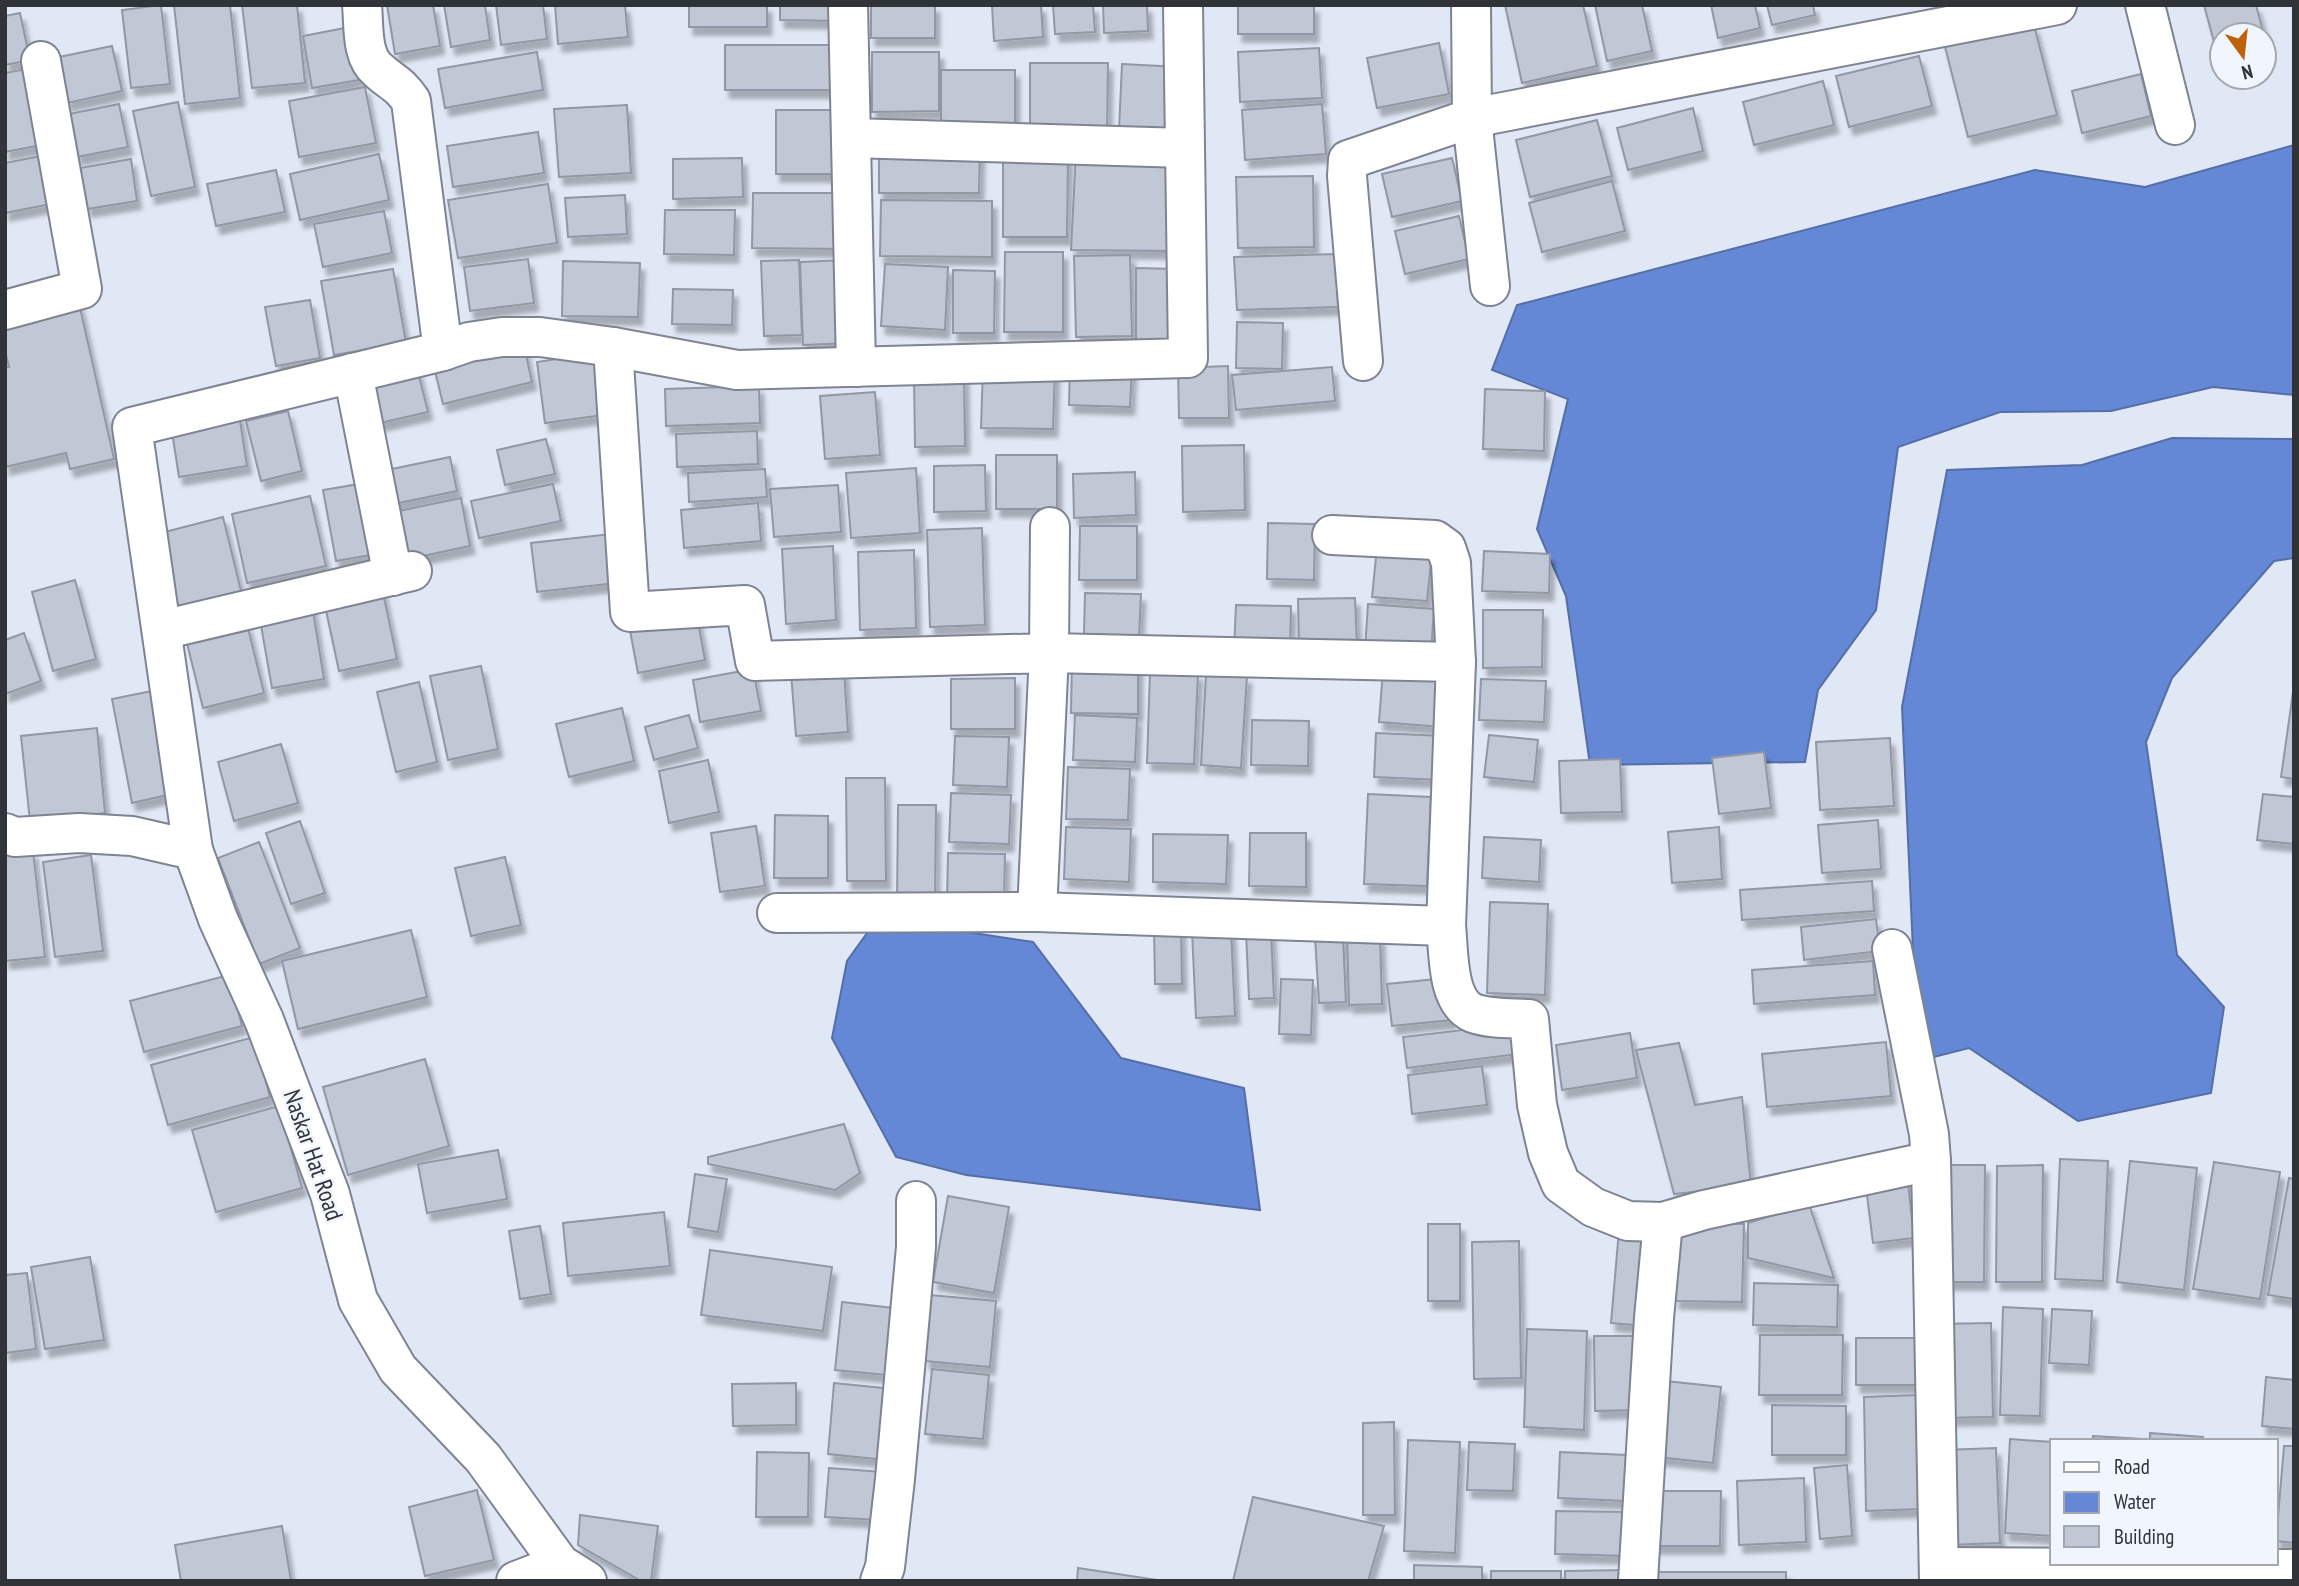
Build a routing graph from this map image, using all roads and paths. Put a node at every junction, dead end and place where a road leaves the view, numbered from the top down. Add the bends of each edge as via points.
1 (362, 5) edge
2 (848, 5) edge
3 (1183, 5) edge
4 (1471, 5) edge
5 (2057, 5) edge
6 (2145, 5) edge
7 (41, 61) dead end
8 (1472, 118) junction
9 (2175, 125) dead end
10 (851, 138) junction
11 (1185, 148) junction
12 (1490, 286) dead end
13 (5, 310) edge
14 (614, 347) junction
15 (443, 352) junction
16 (1363, 361) dead end
17 (856, 367) junction
18 (353, 373) junction
19 (1050, 527) dead end
20 (1332, 535) dead end
21 (162, 630) junction
22 (1049, 653) junction
23 (1456, 662) junction
24 (5, 833) edge
25 (193, 850) junction
26 (1037, 912) junction
27 (777, 913) dead end
28 (1446, 926) junction
29 (1892, 949) dead end
30 (1931, 1161) junction
31 (916, 1201) dead end
32 (1663, 1222) junction
33 (2294, 1569) edge
34 (574, 1572) edge
35 (1939, 1574) edge
36 (516, 1581) edge
37 (880, 1581) edge
38 (1638, 1581) edge

1 - 15 street via 367,56 411,101
2 - 10 street
3 - 11 street
4 - 8 street
5 - 8 street
6 - 9 street
7 - 13 street via 82,289
8 - 12 street
8 - 16 street via 1348,160
10 - 11 street
10 - 17 street
11 - 17 street via 1188,358
14 - 15 street via 502,337
14 - 17 street via 737,370
14 - 22 street via 630,612 745,605 755,661
15 - 18 street
18 - 21 street, Naskar Hat Road via 132,428
18 - 21 street via 403,574
19 - 22 street
20 - 23 street via 1435,540 1446,548 1451,562
21 - 25 street, Naskar Hat Road
22 - 23 street
22 - 26 street
23 - 28 street
24 - 25 street via 15,837 132,836
25 - 34 street, Naskar Hat Road via 325,1182 358,1300 398,1369 484,1458
26 - 27 street
26 - 28 street
28 - 32 street via 1452,984 1460,1004 1484,1015 1529,1019 1537,1105 1561,1184 1593,1207 1628,1221
29 - 30 street
30 - 32 street
30 - 35 street
31 - 37 street via 895,1479
32 - 38 street
33 - 35 street
34 - 36 street

